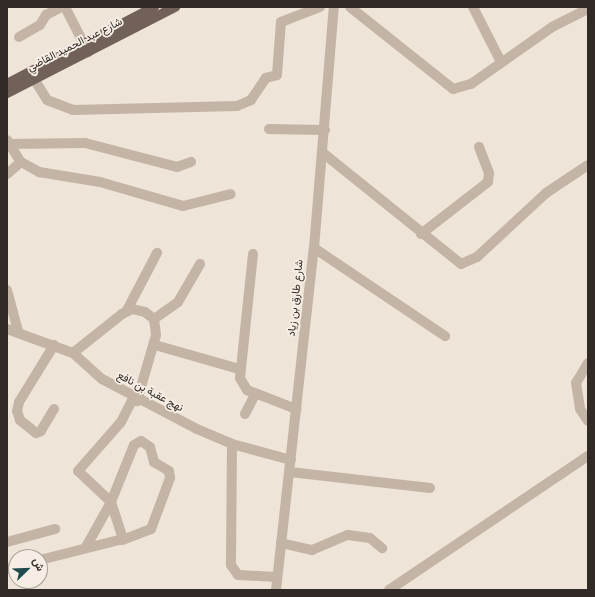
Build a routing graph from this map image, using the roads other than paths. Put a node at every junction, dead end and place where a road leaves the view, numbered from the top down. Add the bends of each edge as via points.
1 (61, 7) edge
2 (65, 7) edge
3 (154, 7) edge
4 (175, 7) edge
5 (320, 7) edge
6 (334, 7) edge
7 (350, 7) edge
8 (473, 7) edge
9 (588, 9) edge
10 (18, 37) dead end
11 (85, 48) junction
12 (501, 62) junction
13 (34, 79) junction
14 (7, 84) edge
15 (7, 93) edge
16 (269, 129) dead end
17 (325, 130) junction
18 (8, 142) edge
19 (479, 147) dead end
20 (323, 153) junction
21 (21, 162) junction
22 (191, 162) dead end
23 (588, 165) edge
24 (7, 174) edge
25 (231, 194) dead end
26 (421, 234) junction
27 (314, 248) junction
28 (157, 253) dead end
29 (253, 254) dead end
30 (200, 264) dead end
31 (7, 292) edge
32 (126, 312) junction
33 (154, 319) junction
34 (7, 329) edge
35 (18, 331) junction
36 (445, 336) dead end
37 (155, 344) junction
38 (54, 345) junction
39 (73, 353) junction
40 (588, 363) edge
41 (239, 369) junction
42 (255, 394) junction
43 (135, 399) junction
44 (54, 409) dead end
45 (296, 409) junction
46 (245, 414) dead end
47 (588, 421) edge
48 (232, 444) junction
49 (588, 456) edge
50 (291, 460) junction
51 (290, 472) junction
52 (430, 488) dead end
53 (111, 502) junction
54 (55, 529) dead end
55 (122, 540) junction
56 (7, 542) edge
57 (281, 543) junction
58 (86, 547) junction
59 (382, 548) dead end
60 (48, 558) edge
61 (278, 577) junction
62 (276, 590) edge
63 (389, 590) edge

1 - 10 street via 46,15 40,25
2 - 11 street
3 - 11 main road, شارع عبد الحميد القاضي
4 - 11 main road, شارع عبد الحميد القاضي
5 - 13 street via 281,22 277,75 266,78 251,100 236,106 73,110 47,100
6 - 17 street, شارع طارق بن زياد
7 - 12 street via 449,88 471,84
8 - 12 street
9 - 12 street
11 - 13 main road, شارع عبد الحميد القاضي
11 - 14 main road, شارع عبد الحميد القاضي
13 - 15 main road, شارع عبد الحميد القاضي
16 - 17 street
17 - 20 street, شارع طارق بن زياد
18 - 21 street
18 - 22 street via 85,143 176,167
19 - 26 street via 489,173 488,182
20 - 26 street
20 - 27 street, شارع طارق بن زياد
21 - 24 street
21 - 25 street via 39,172 100,182 181,206
23 - 26 street via 546,193 466,264 454,260
27 - 36 street
27 - 45 street, شارع طارق بن زياد
28 - 32 street
29 - 41 street
30 - 33 street via 178,302
31 - 35 street
32 - 33 street via 140,309
32 - 39 street
33 - 37 street
34 - 35 street, نهج عقبة بن نافع
35 - 38 street, نهج عقبة بن نافع
37 - 41 street
37 - 43 street
38 - 39 street, نهج عقبة بن نافع
38 - 44 street via 19,402 18,410 20,420 36,433 41,431
39 - 43 street, نهج عقبة بن نافع via 102,379
40 - 47 street via 576,383 580,409
41 - 42 street via 244,386
42 - 45 street
42 - 46 street
43 - 48 street, نهج عقبة بن نافع
43 - 53 street via 121,422 78,471
45 - 50 street, شارع طارق بن زياد
48 - 50 street, نهج عقبة بن نافع
48 - 61 street via 231,565 238,575
49 - 63 street
50 - 51 street, شارع طارق بن زياد
51 - 52 street
51 - 57 street, شارع طارق بن زياد
53 - 55 street
53 - 55 street via 134,445 141,441 148,445 154,462 167,467 170,478 151,529
53 - 58 street
54 - 56 street
55 - 58 street
57 - 59 street via 312,550 348,535 370,538
57 - 61 street, شارع طارق بن زياد
58 - 60 street
61 - 62 street, شارع طارق بن زياد

